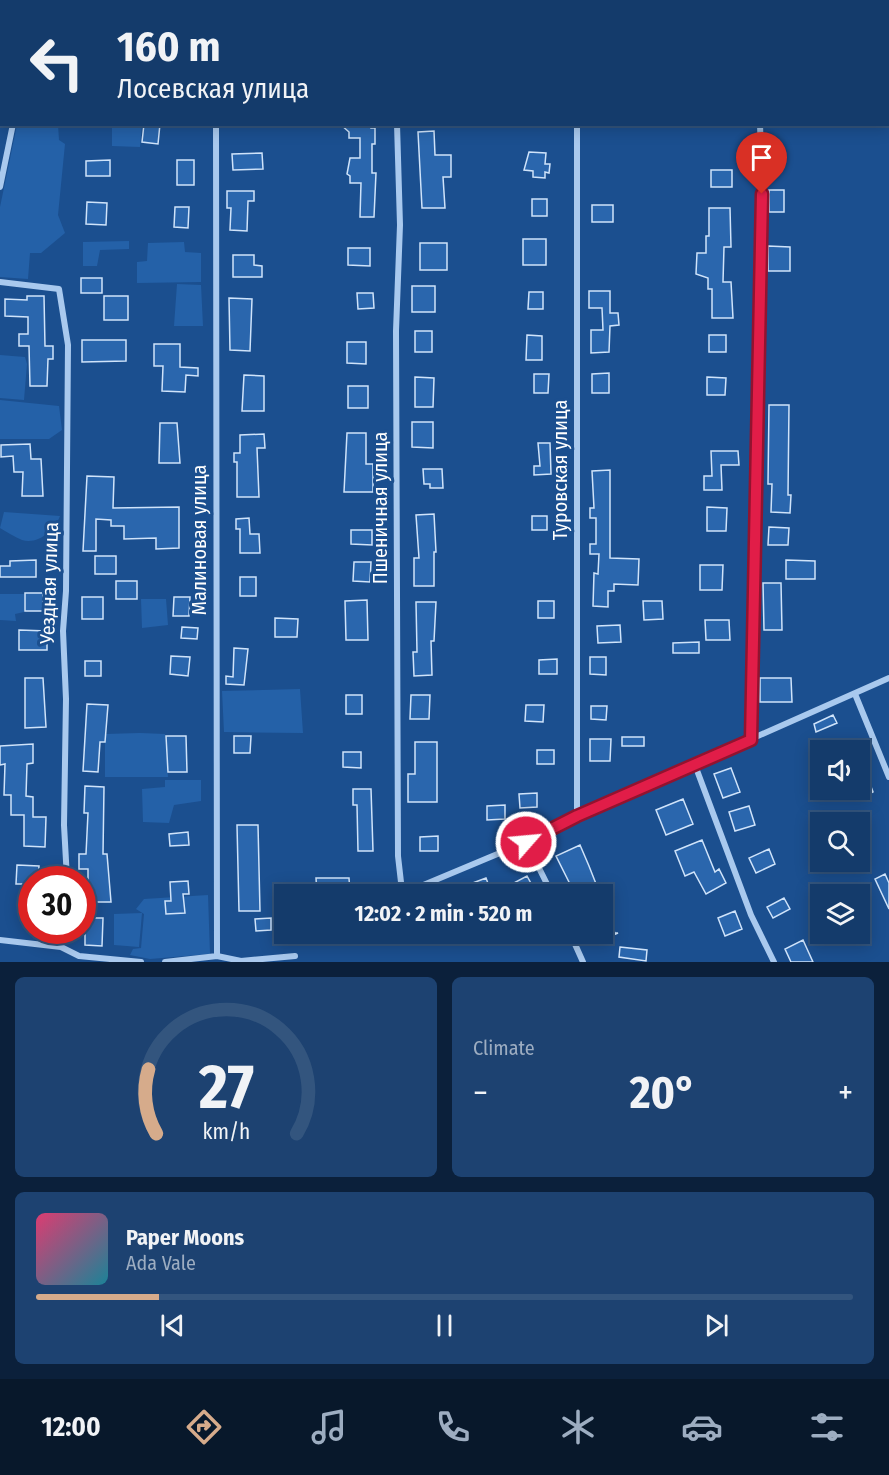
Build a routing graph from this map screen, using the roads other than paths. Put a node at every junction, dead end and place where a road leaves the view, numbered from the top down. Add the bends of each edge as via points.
1 (13, 126) edge
2 (216, 126) edge
3 (397, 126) edge
4 (577, 126) edge
5 (760, 126) edge
6 (0, 187) edge
7 (0, 282) edge
8 (889, 678) edge
9 (855, 694) junction
10 (751, 740) junction
11 (695, 765) junction
12 (889, 777) edge
13 (577, 816) junction
14 (526, 842) junction
15 (66, 866) edge
16 (399, 884) edge
17 (426, 884) edge
18 (547, 884) edge
19 (0, 940) edge
20 (61, 944) edge
21 (575, 944) edge
22 (61, 947) junction
23 (217, 956) junction
24 (295, 956) dead end
25 (141, 962) edge
26 (165, 962) edge
27 (583, 962) edge
28 (774, 962) edge

1 - 6 street
2 - 23 street, Малиновая улица
3 - 16 street, Пшеничная улица
4 - 13 street, Туровская улица
5 - 10 street via 763,217
7 - 15 street, Уездная улица via 59,289 68,345 63,631
8 - 9 street
9 - 10 street
9 - 12 street
10 - 11 street
11 - 13 street
11 - 28 street via 751,915
13 - 14 street
14 - 17 street
14 - 18 street
19 - 22 street
20 - 22 street
21 - 27 street
22 - 25 street via 79,956
23 - 24 street via 241,961
23 - 26 street

